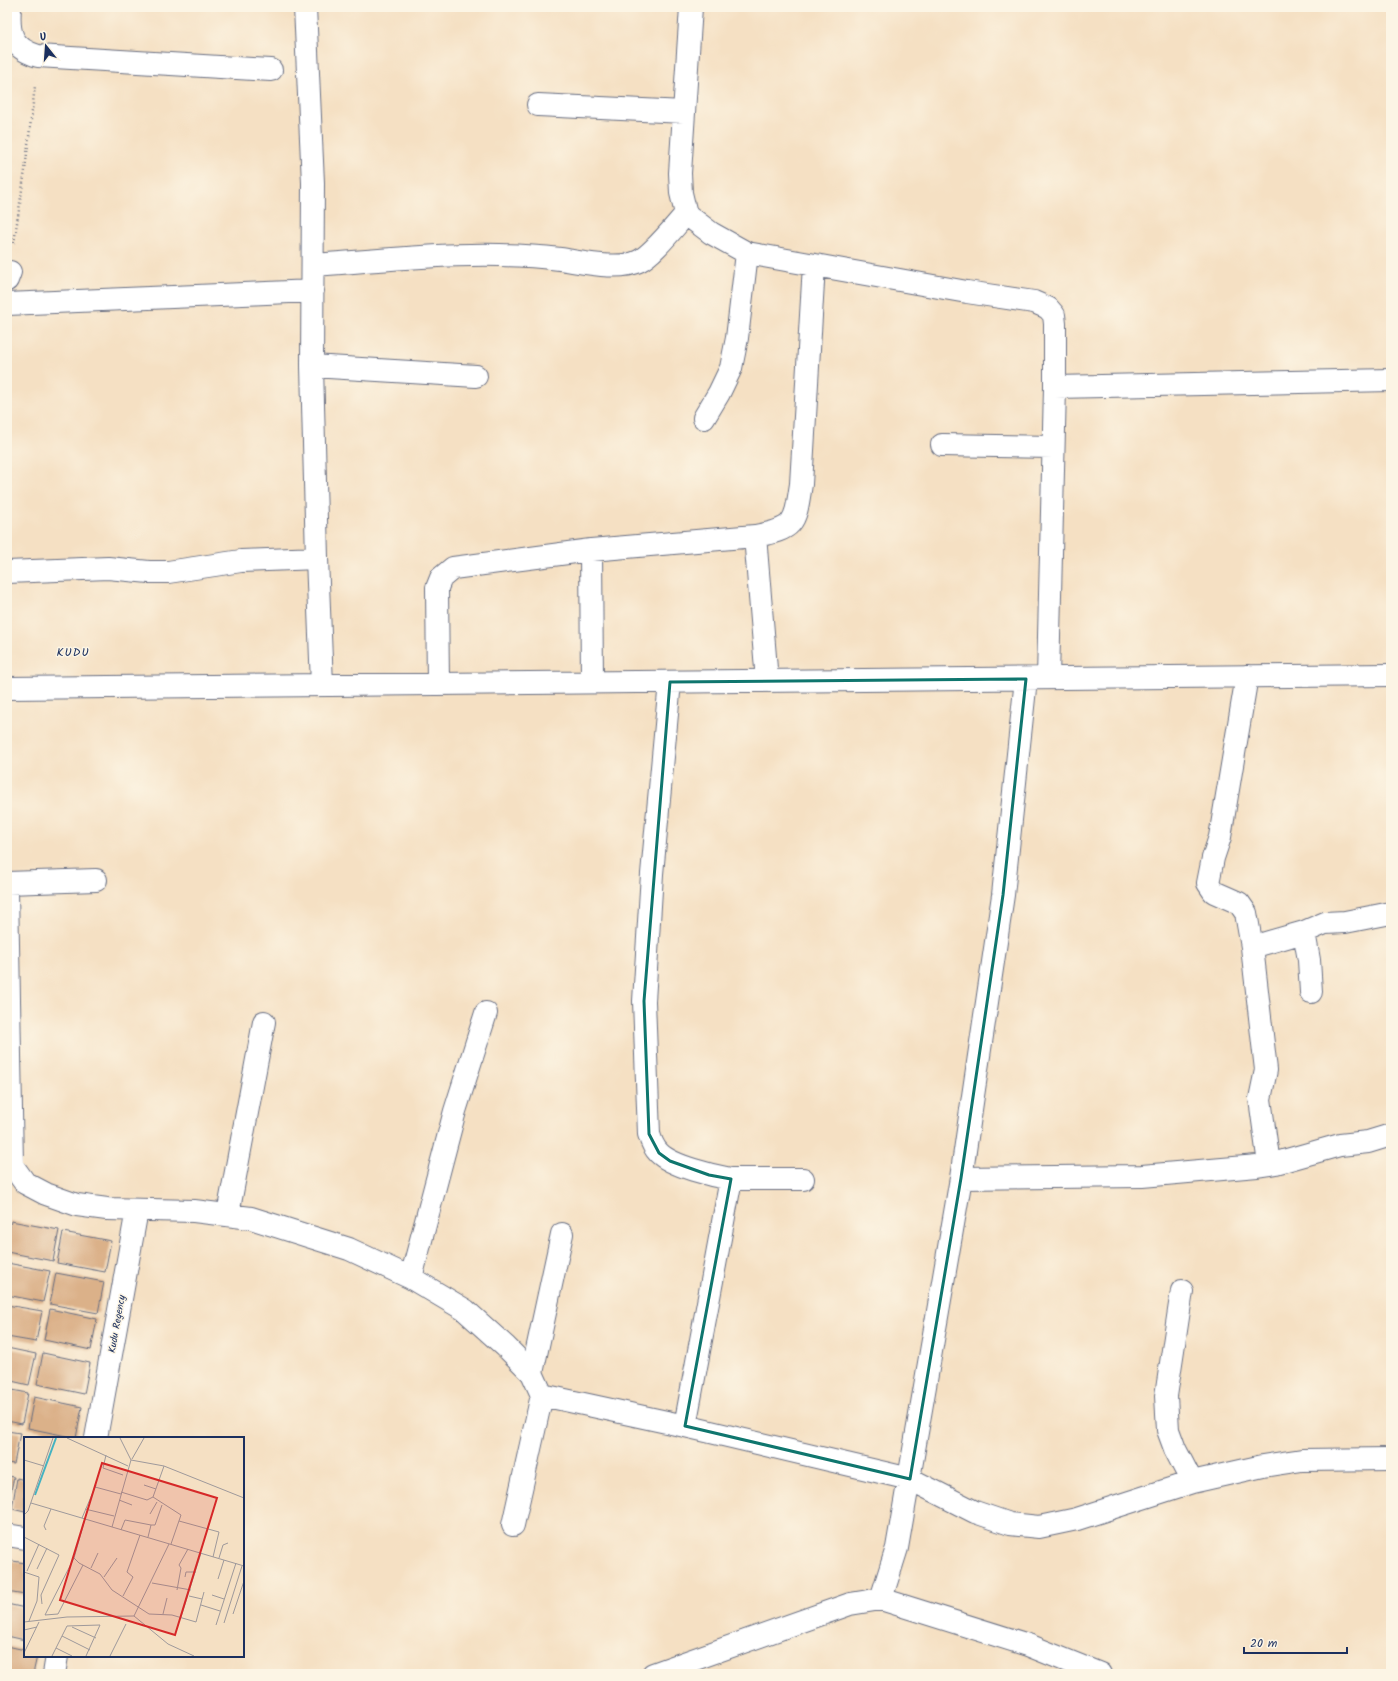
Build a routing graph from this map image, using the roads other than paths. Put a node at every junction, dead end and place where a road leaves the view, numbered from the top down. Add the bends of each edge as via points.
1 (10, 7) edge
2 (305, 7) edge
3 (691, 7) edge
4 (271, 70) dead end
5 (538, 105) dead end
6 (684, 112) junction
7 (686, 214) junction
8 (747, 253) junction
9 (314, 265) junction
10 (814, 265) junction
11 (313, 291) junction
12 (7, 304) edge
13 (312, 366) junction
14 (476, 376) dead end
15 (1391, 380) edge
16 (1056, 386) junction
17 (704, 418) dead end
18 (942, 445) dead end
19 (1053, 447) junction
20 (755, 536) junction
21 (591, 550) junction
22 (316, 558) junction
23 (7, 572) edge
24 (1391, 675) edge
25 (1247, 676) junction
26 (1048, 678) junction
27 (1026, 679) junction
28 (767, 680) junction
29 (592, 682) junction
30 (670, 682) junction
31 (438, 684) junction
32 (322, 685) junction
33 (7, 688) edge
34 (96, 880) dead end
35 (7, 883) edge
36 (7, 890) edge
37 (1391, 914) edge
38 (1304, 932) junction
39 (1252, 947) junction
40 (1310, 992) dead end
41 (486, 1013) dead end
42 (264, 1022) dead end
43 (1391, 1135) edge
44 (1269, 1164) junction
45 (10, 1174) edge
46 (731, 1178) junction
47 (961, 1178) junction
48 (803, 1179) dead end
49 (137, 1210) junction
50 (228, 1214) junction
51 (562, 1234) dead end
52 (411, 1278) junction
53 (1182, 1291) dead end
54 (532, 1373) junction
55 (542, 1395) junction
56 (685, 1426) junction
57 (96, 1437) edge
58 (1391, 1459) edge
59 (910, 1480) junction
60 (1192, 1482) junction
61 (513, 1525) dead end
62 (7, 1535) edge
63 (24, 1538) edge
64 (881, 1599) junction
65 (57, 1657) edge
66 (54, 1674) edge
67 (653, 1674) edge
68 (1100, 1674) edge

1 - 4 street via 12,37 25,52 38,56
2 - 9 street via 314,184
3 - 6 street
5 - 6 street
6 - 7 street via 680,173
7 - 8 street via 711,233
7 - 9 street via 647,255 629,264 484,255
8 - 10 street
8 - 17 street via 731,368
9 - 11 street
10 - 16 street via 1034,302 1048,308 1054,315 1055,324
10 - 20 street via 801,484 796,515 778,532
11 - 12 street
11 - 13 street
13 - 14 street
13 - 22 street
15 - 16 street
16 - 19 street
18 - 19 street
19 - 26 street
20 - 21 street
20 - 28 street
21 - 29 street
21 - 31 street via 453,568 441,578 437,588
22 - 23 street via 241,560 168,572 108,568
22 - 32 street
24 - 25 street
25 - 26 street
25 - 39 street via 1220,837 1208,883 1214,892 1242,906 1246,913
26 - 27 street
27 - 28 street
27 - 47 street via 1003,895
28 - 30 street
29 - 30 street
29 - 31 street
30 - 46 street via 652,874 644,1001 649,1134 659,1153 670,1161 709,1175
31 - 32 street
32 - 33 street
34 - 35 street
36 - 45 street
37 - 38 street via 1325,923
38 - 39 street
38 - 40 street via 1309,960
39 - 44 street via 1266,1070 1260,1100
41 - 52 street via 455,1111
42 - 50 street
43 - 44 street via 1368,1142 1340,1145
44 - 47 street via 1142,1176
45 - 49 street via 46,1194 77,1205
46 - 48 street
46 - 56 street
47 - 59 street
49 - 50 street
49 - 57 street, Kudu Regency
50 - 52 street via 251,1218 349,1249
51 - 54 street
52 - 54 street via 465,1310
53 - 60 street via 1166,1396 1168,1430
54 - 55 street
55 - 56 street
55 - 61 street
56 - 59 street
58 - 60 street via 1302,1460
59 - 60 street via 975,1512 1010,1524 1039,1527 1077,1519
59 - 64 street via 897,1548
62 - 63 street
64 - 67 street via 850,1604
64 - 68 street via 1028,1646
65 - 66 street

